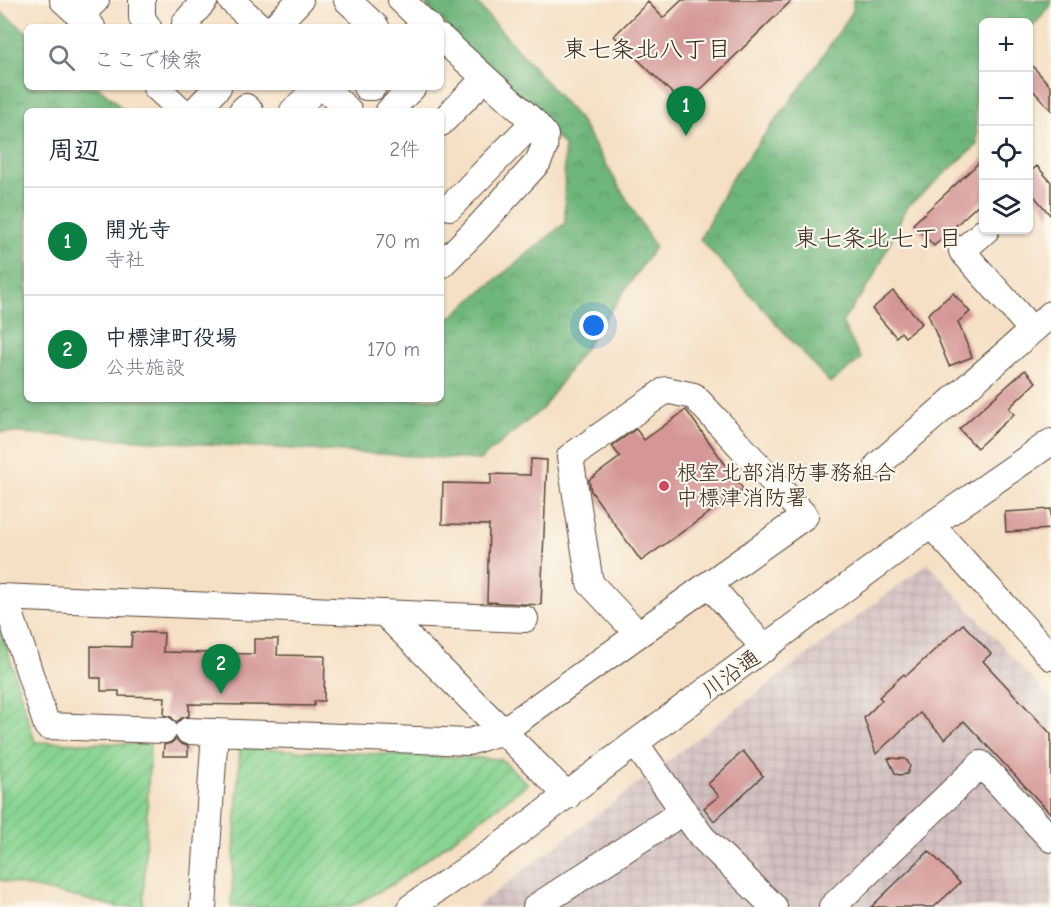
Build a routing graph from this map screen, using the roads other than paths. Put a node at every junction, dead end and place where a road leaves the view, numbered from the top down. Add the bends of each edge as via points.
1 (142, 0) edge
2 (205, 0) edge
3 (231, 0) edge
4 (300, 0) edge
5 (347, 0) edge
6 (401, 0) edge
7 (146, 24) edge
8 (186, 24) edge
9 (257, 24) edge
10 (277, 24) edge
11 (373, 24) edge
12 (426, 24) edge
13 (444, 48) edge
14 (485, 78) junction
15 (215, 90) edge
16 (331, 98) edge
17 (198, 108) edge
18 (302, 108) edge
19 (444, 120) edge
20 (534, 122) junction
21 (445, 203) edge
22 (475, 231) junction
23 (981, 234) edge
24 (444, 255) edge
25 (1042, 322) edge
26 (1051, 442) edge
27 (878, 465) dead end
28 (930, 525) junction
29 (709, 584) junction
30 (3, 597) edge
31 (384, 613) junction
32 (525, 619) dead end
33 (638, 634) junction
34 (765, 649) junction
35 (1051, 657) edge
36 (503, 731) junction
37 (215, 732) junction
38 (635, 743) junction
39 (568, 796) junction
40 (684, 812) junction
41 (1051, 839) edge
42 (419, 905) edge
43 (203, 907) edge
44 (536, 907) edge
45 (774, 907) edge
46 (832, 907) edge

1 - 7 street
2 - 8 street
3 - 9 street
4 - 10 street
5 - 11 street
6 - 12 street
13 - 14 street
14 - 19 street
14 - 20 street
15 - 17 street
16 - 18 street
20 - 21 street via 487,157
20 - 22 street via 544,135 538,162
21 - 22 street
22 - 24 street
23 - 25 street via 962,251
25 - 27 street
26 - 28 street, 川沿通
28 - 34 street, 川沿通
28 - 35 street
29 - 33 street
29 - 33 street via 806,516 694,396 666,390 570,457 590,583
29 - 34 street
30 - 31 street
30 - 37 street via 47,726
31 - 32 street
31 - 36 street
33 - 36 street
34 - 38 street, 川沿通
36 - 37 street via 469,742
36 - 39 street
37 - 43 street
38 - 39 street, 川沿通
38 - 40 street
39 - 42 street, 川沿通
40 - 44 street
40 - 45 street via 702,837
41 - 46 street via 981,764

